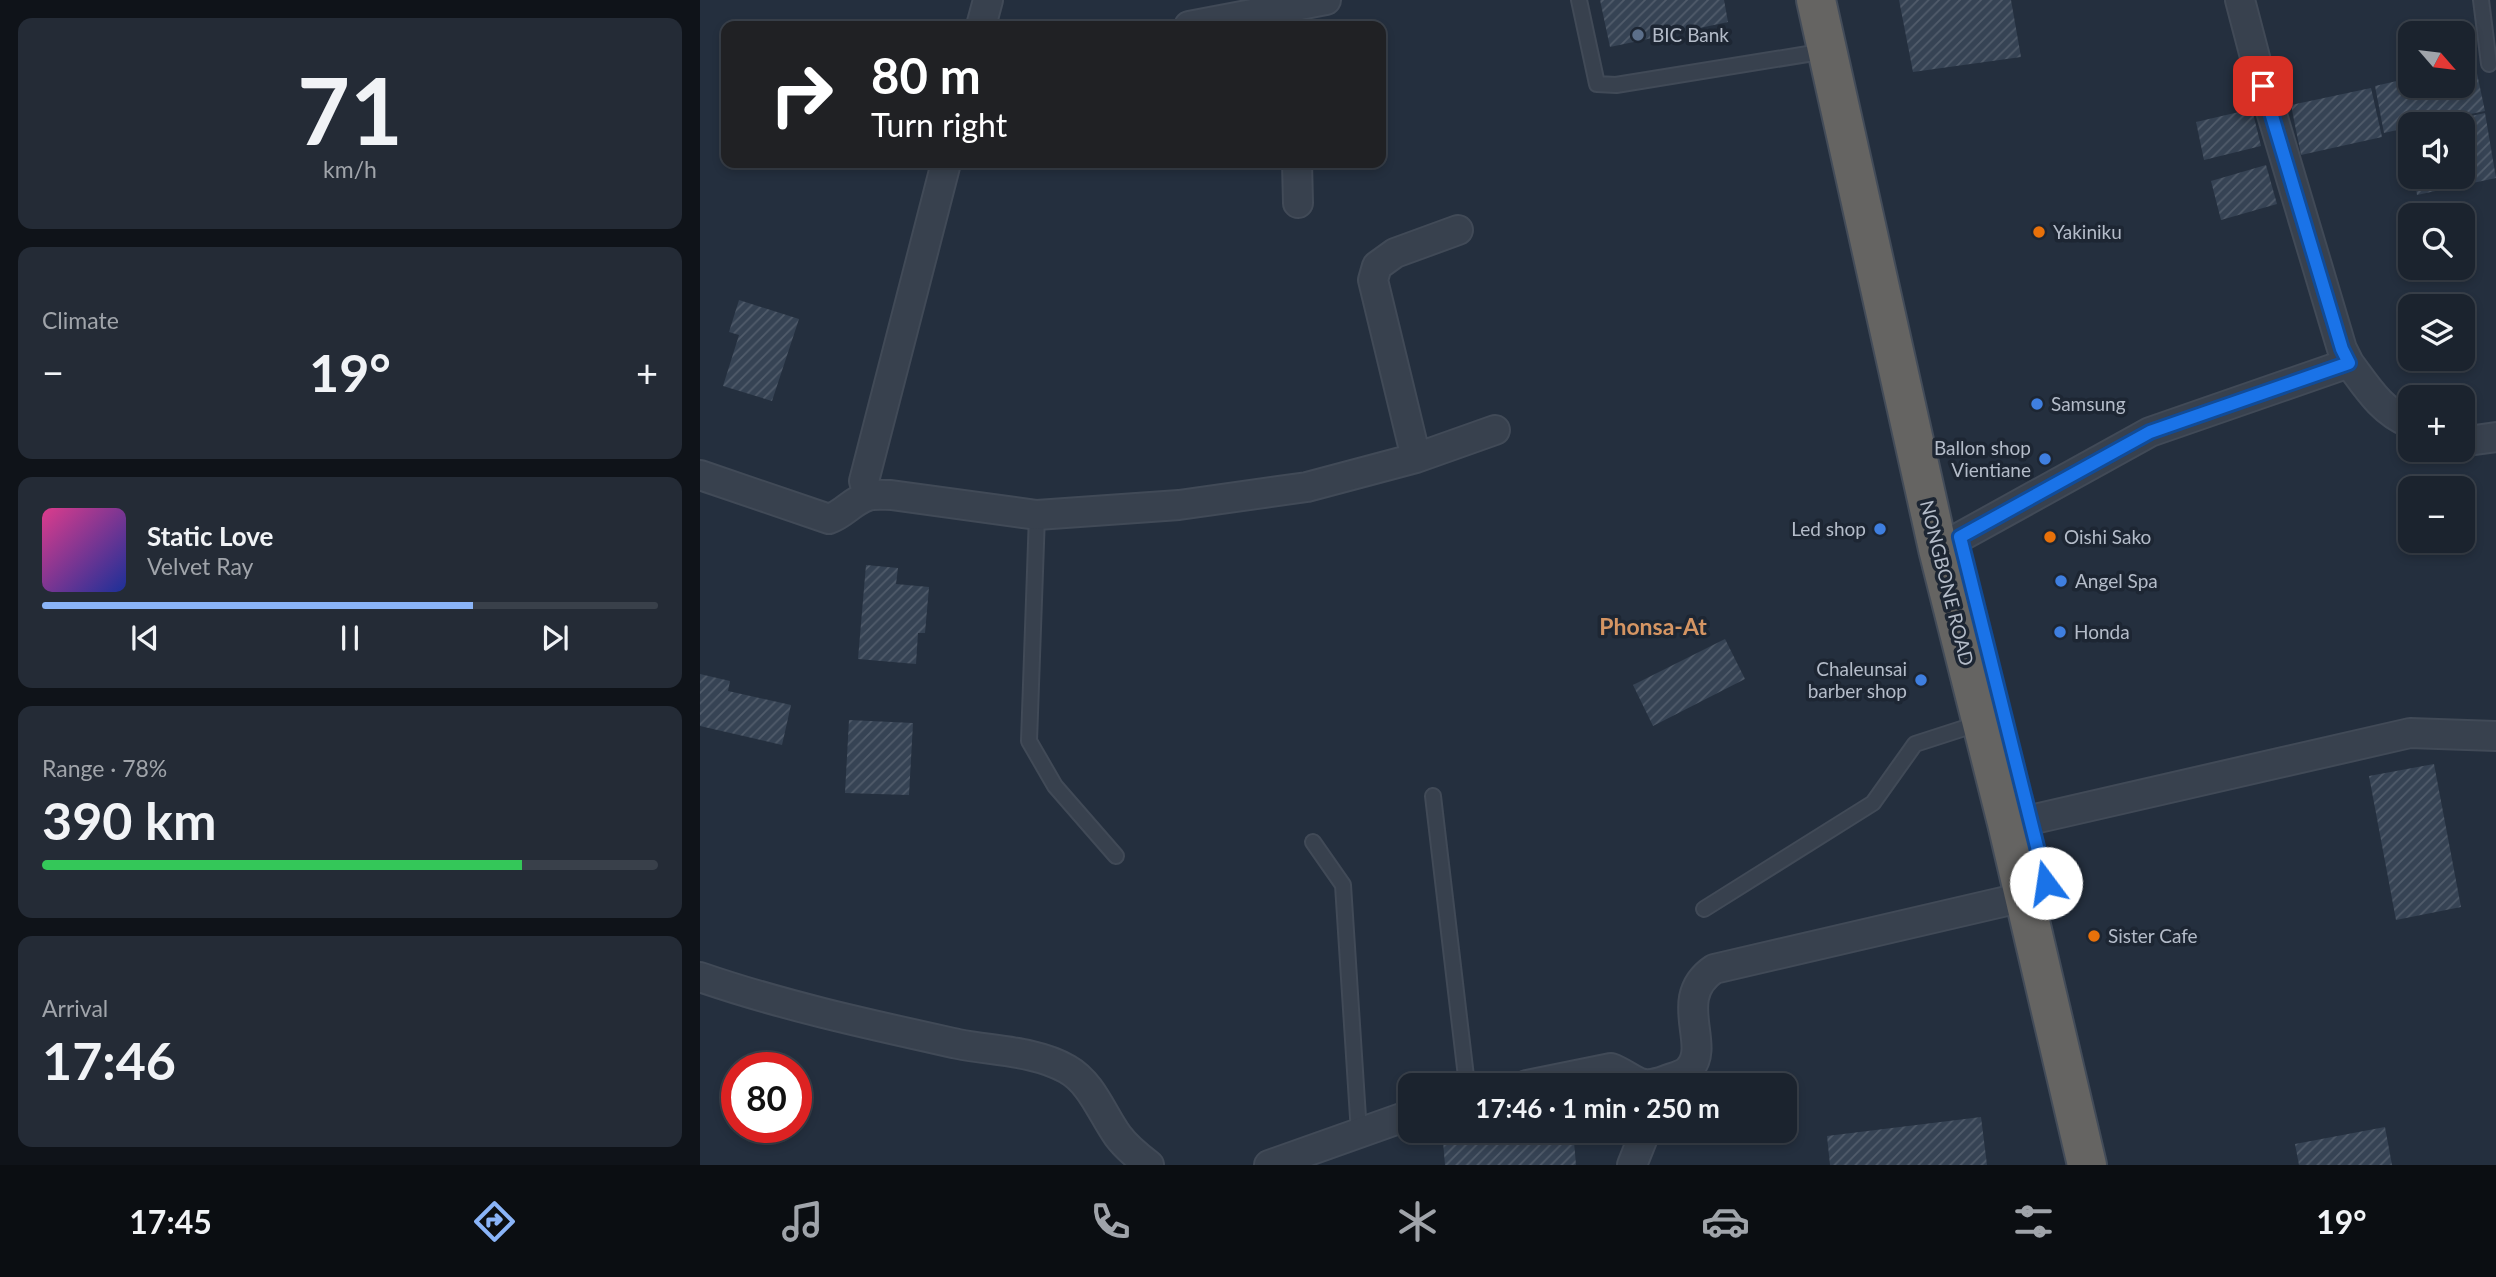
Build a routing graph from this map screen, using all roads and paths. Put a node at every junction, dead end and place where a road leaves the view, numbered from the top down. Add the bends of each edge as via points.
1 (988, 0) edge
2 (1326, 0) edge
3 (1579, 0) edge
4 (1816, 0) edge
5 (1841, 0) edge
6 (2240, 0) edge
7 (2481, 0) edge
8 (1293, 11) edge
9 (982, 21) edge
10 (1224, 21) edge
11 (1827, 51) junction
12 (2489, 64) dead end
13 (945, 168) edge
14 (1297, 168) edge
15 (1298, 203) dead end
16 (1458, 230) dead end
17 (2349, 363) junction
18 (2398, 417) edge
19 (1495, 430) dead end
20 (2496, 437) edge
21 (2475, 440) edge
22 (1416, 458) junction
23 (700, 475) edge
24 (868, 496) junction
25 (1037, 515) junction
26 (1960, 537) junction
27 (1981, 722) junction
28 (2496, 736) edge
29 (1433, 796) dead end
30 (2030, 820) junction
31 (1313, 842) dead end
32 (1116, 856) dead end
33 (2024, 897) junction
34 (1704, 909) dead end
35 (700, 977) edge
36 (1466, 1073) edge
37 (1586, 1073) edge
38 (1624, 1073) edge
39 (1684, 1073) edge
40 (1398, 1119) edge
41 (1359, 1133) junction
42 (1641, 1143) edge
43 (1149, 1165) edge
44 (1269, 1165) edge
45 (1632, 1165) edge
46 (2087, 1165) edge
47 (2111, 1165) edge

1 - 9 street
2 - 8 street
3 - 11 lane via 1597,84 1616,85
4 - 11 highway, NONGBONE ROAD
5 - 26 highway, NONGBONE ROAD
6 - 17 street
7 - 12 lane
8 - 10 street
11 - 27 highway, NONGBONE ROAD
13 - 24 street via 864,481
14 - 15 street
16 - 22 street via 1395,253 1377,266 1373,280
17 - 18 street via 2378,402
17 - 26 street via 2150,432
19 - 22 street
20 - 21 street
22 - 25 street via 1307,487 1179,505
23 - 24 street via 829,519
24 - 25 street via 891,495
25 - 32 lane via 1030,741 1055,786
26 - 30 highway, NONGBONE ROAD
27 - 33 highway, NONGBONE ROAD
27 - 34 lane via 1915,744 1873,803
28 - 30 street via 2410,733
29 - 36 lane
30 - 47 highway, NONGBONE ROAD
31 - 41 lane via 1343,885
33 - 39 street via 1714,969 1694,996 1696,1054
33 - 46 highway, NONGBONE ROAD
35 - 43 street via 895,1030 1024,1055 1068,1069 1084,1083 1117,1135
37 - 38 street via 1611,1068
40 - 41 street
41 - 44 street
42 - 45 street

